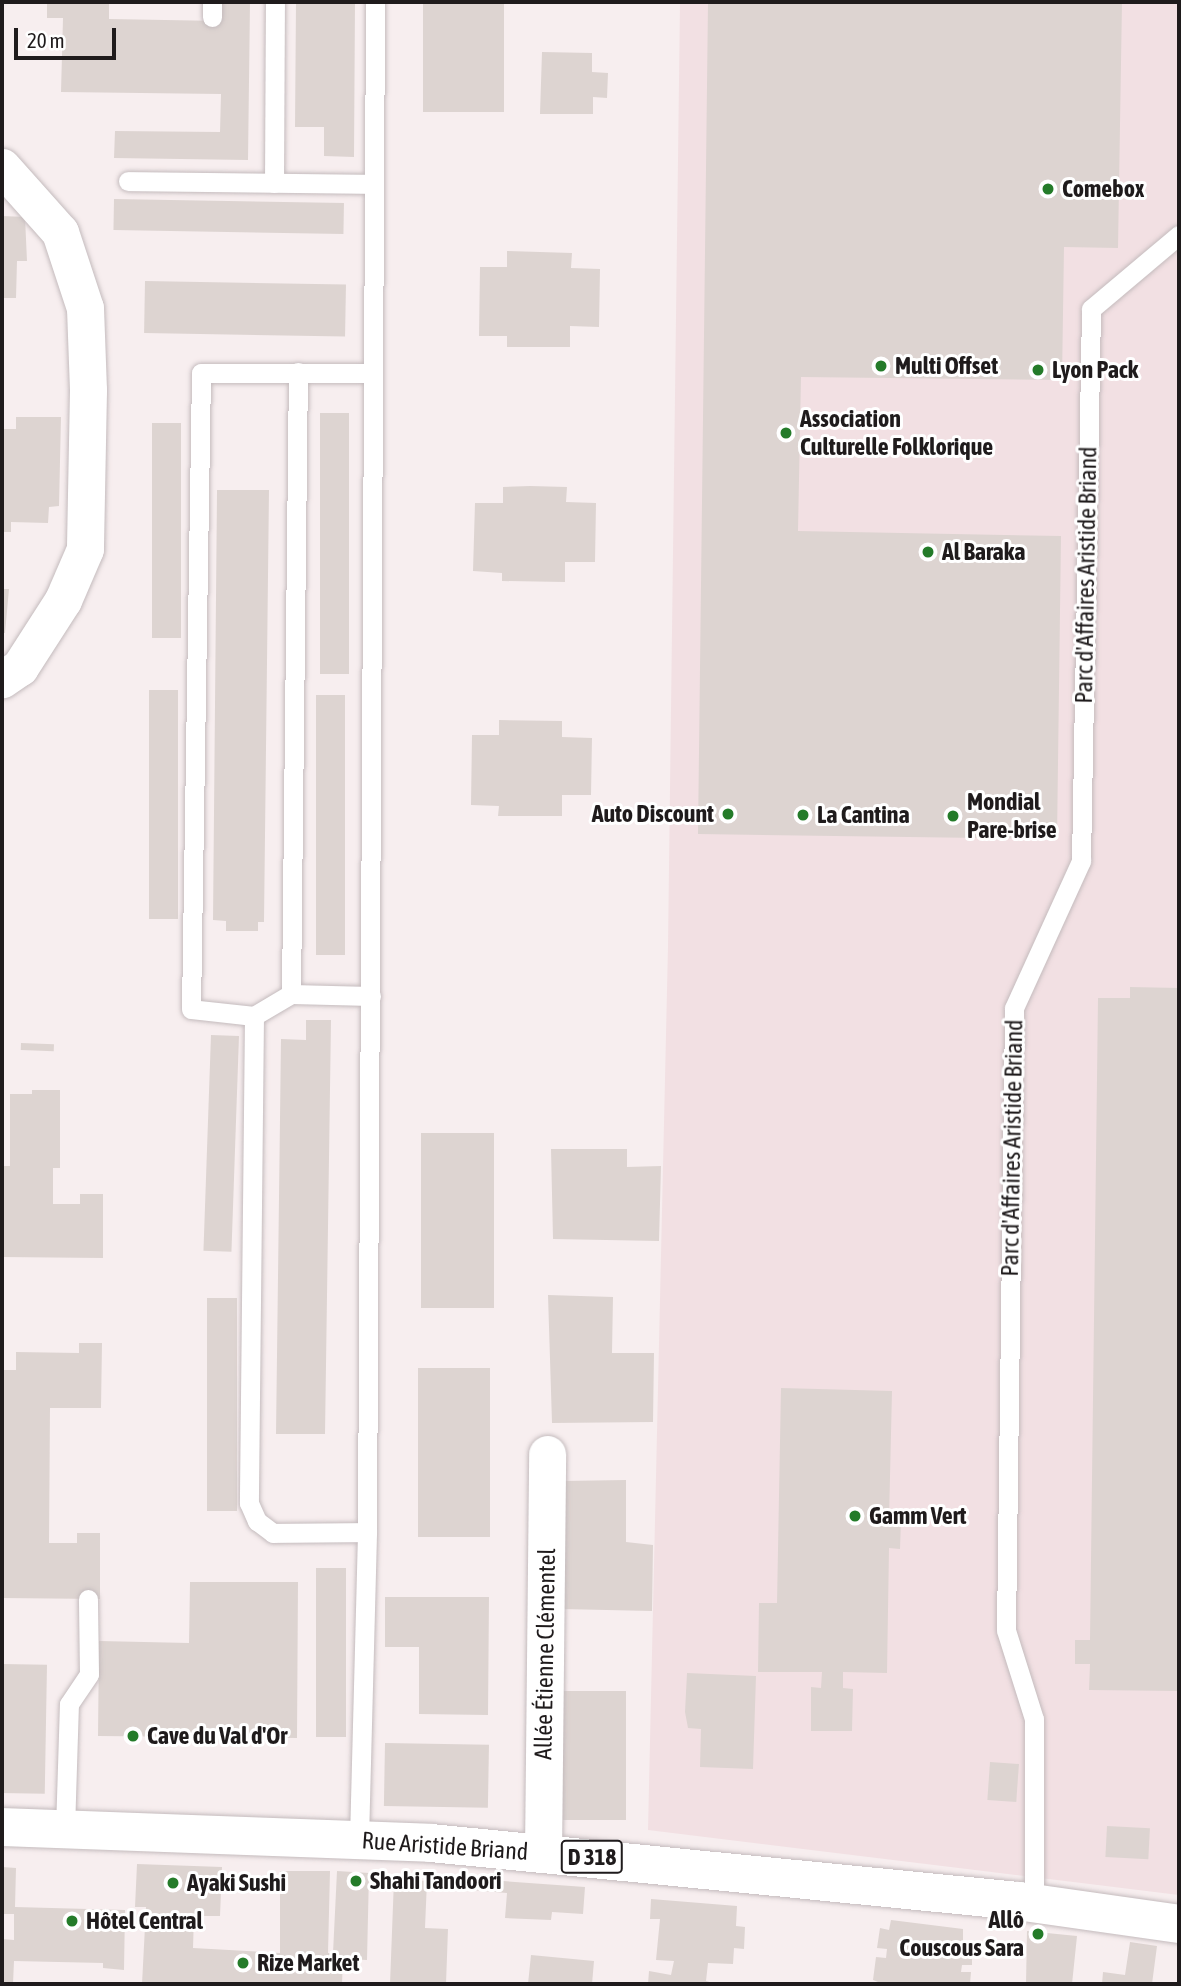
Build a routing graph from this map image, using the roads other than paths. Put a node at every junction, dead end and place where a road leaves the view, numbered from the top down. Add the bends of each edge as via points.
1 (275, 2) edge
2 (375, 2) edge
3 (2, 167) edge
4 (128, 181) dead end
5 (274, 183) junction
6 (374, 184) junction
7 (1179, 235) edge
8 (298, 372) junction
9 (373, 373) junction
10 (2, 680) edge
11 (291, 995) junction
12 (371, 996) junction
13 (254, 1016) junction
14 (547, 1454) dead end
15 (367, 1532) junction
16 (88, 1599) dead end
17 (2, 1828) edge
18 (65, 1830) junction
19 (359, 1839) junction
20 (543, 1853) junction
21 (1034, 1903) junction
22 (1179, 1924) edge

1 - 5 lane
2 - 6 lane
3 - 10 street via 60,232 85,308 88,390 85,549 63,600 20,667
4 - 5 lane
5 - 6 lane
6 - 9 lane
7 - 21 lane, Parc d'Affaires Aristide Briand via 1091,309 1081,861 1014,1008 1006,1630 1034,1719
8 - 9 lane
8 - 11 lane
8 - 13 lane via 201,373 191,1009
9 - 12 lane
11 - 12 lane
11 - 13 lane
12 - 15 lane
13 - 15 lane via 249,1503 257,1521 273,1533
14 - 20 street, Allée Étienne Clémentel
15 - 19 lane
16 - 18 lane via 89,1674 69,1704
17 - 18 main road, Rue Aristide Briand / D 318
18 - 19 main road, Rue Aristide Briand / D 318
19 - 20 main road, Rue Aristide Briand / D 318
20 - 21 main road, Rue Aristide Briand / D 318
21 - 22 main road, Rue Aristide Briand / D 318

